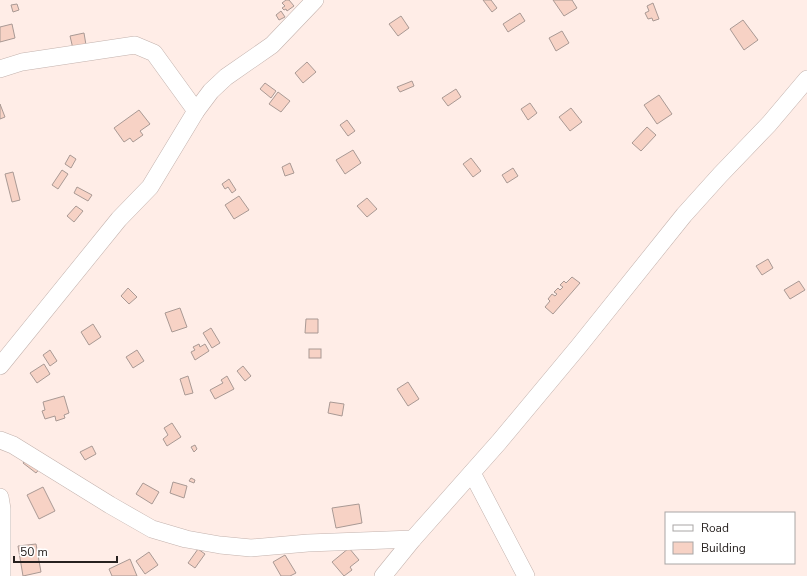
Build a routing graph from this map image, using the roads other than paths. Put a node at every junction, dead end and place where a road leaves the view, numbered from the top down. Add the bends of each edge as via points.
1 (316, 0) edge
2 (0, 69) edge
3 (807, 79) edge
4 (196, 111) junction
5 (0, 366) edge
6 (0, 440) edge
7 (472, 473) junction
8 (0, 497) edge
9 (413, 540) junction
10 (2, 576) edge
11 (383, 576) edge
12 (526, 576) edge

1 - 4 street via 272,45 216,86
2 - 4 street via 22,62 135,45 154,52
3 - 7 street via 769,124 684,214 579,346
4 - 5 street via 150,187 119,219
6 - 9 street via 13,445 152,529 186,539 251,548 308,543
7 - 9 street
7 - 12 street
8 - 10 street
9 - 11 street

